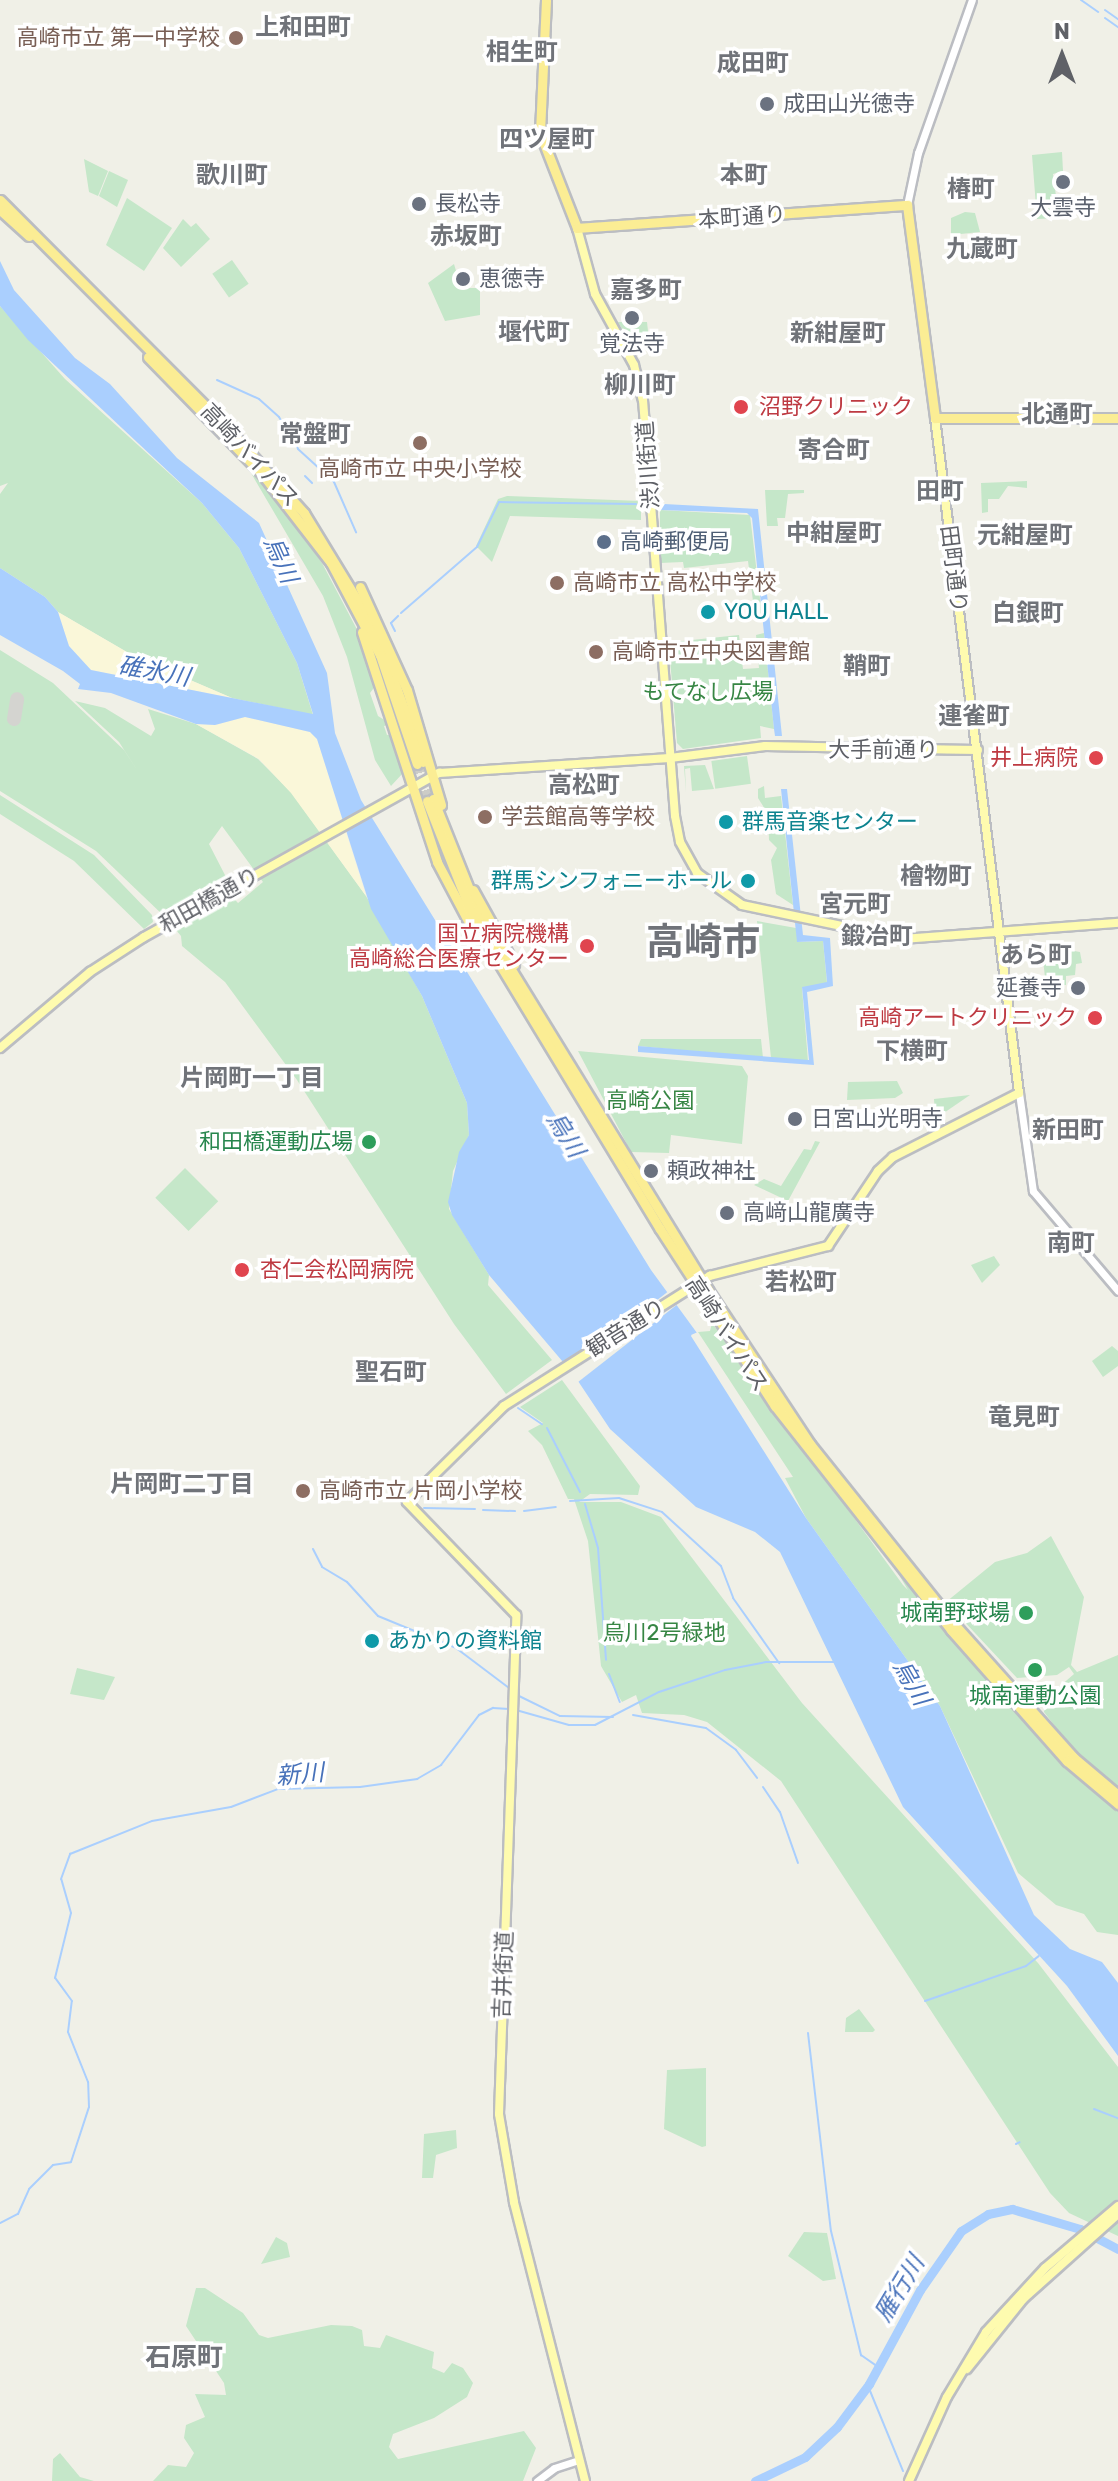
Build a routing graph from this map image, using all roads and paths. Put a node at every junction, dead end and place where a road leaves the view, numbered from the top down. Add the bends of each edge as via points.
1 (546, 0) edge
2 (972, 0) edge
3 (0, 193) edge
4 (0, 200) edge
5 (907, 205) junction
6 (0, 208) edge
7 (577, 228) junction
8 (37, 240) junction
9 (935, 418) junction
10 (1118, 418) edge
11 (300, 521) junction
12 (312, 524) junction
13 (978, 750) junction
14 (670, 758) junction
15 (433, 775) junction
16 (414, 786) junction
17 (1118, 923) edge
18 (999, 934) junction
19 (508, 980) junction
20 (0, 1048) edge
21 (1019, 1093) junction
22 (602, 1116) junction
23 (695, 1284) junction
24 (1118, 1291) edge
25 (753, 1358) junction
26 (808, 1430) dead end
27 (407, 1502) joint
28 (1118, 1795) edge
29 (1118, 1804) edge
30 (1118, 2206) edge
31 (1118, 2214) edge
32 (1072, 2249) junction
33 (579, 2460) junction
34 (537, 2481) edge
35 (585, 2481) edge
36 (909, 2481) edge

1 - 7 highway, 渋川街道 via 540,133
2 - 5 main road via 918,153
3 - 8 highway
4 - 8 highway, 高崎バイパス
5 - 7 highway, 本町通り
5 - 9 highway, 田町通り
6 - 8 highway
7 - 14 main road, 渋川街道 via 595,294 634,365 643,400
8 - 11 highway, 高崎バイパス via 253,464
8 - 12 highway, 高崎バイパス via 250,451
9 - 10 highway
9 - 13 main road, 田町通り
11 - 12 highway, 高崎バイパス via 373,641 420,763 381,642
11 - 16 highway via 369,649
12 - 15 highway via 351,573 387,637
13 - 14 main road, 大手前通り via 765,746
13 - 18 main road, 田町通り
14 - 15 main road, 大手前通り
14 - 18 main road, 渋川街道 via 680,842 697,873 742,905 903,939
15 - 16 main road, 和田橋通り
15 - 22 highway via 474,893
16 - 19 highway via 437,862 459,908
16 - 20 main road, 和田橋通り via 148,935 78,981
17 - 18 main road, 渋川街道
18 - 21 main road, 田町通り
19 - 22 highway, 高崎バイパス via 456,884 430,800 478,914
19 - 23 highway, 高崎バイパス
21 - 23 main road, 観音通り via 893,1157 828,1246 740,1265
21 - 24 main road via 1033,1191
22 - 23 highway, 高崎バイパス
23 - 25 highway, 高崎バイパス
23 - 27 main road, 観音通り via 506,1405
23 - 29 highway, 高崎バイパス via 775,1406 870,1533 1060,1753
25 - 26 highway
25 - 28 highway, 高崎バイパス via 839,1482 956,1626 1073,1757
27 - 33 main road, 吉井街道 via 516,1615 499,2114 507,2173
30 - 32 main road
31 - 32 main road
32 - 36 main road via 986,2332
33 - 34 main road via 554,2468
33 - 35 main road, 吉井街道

